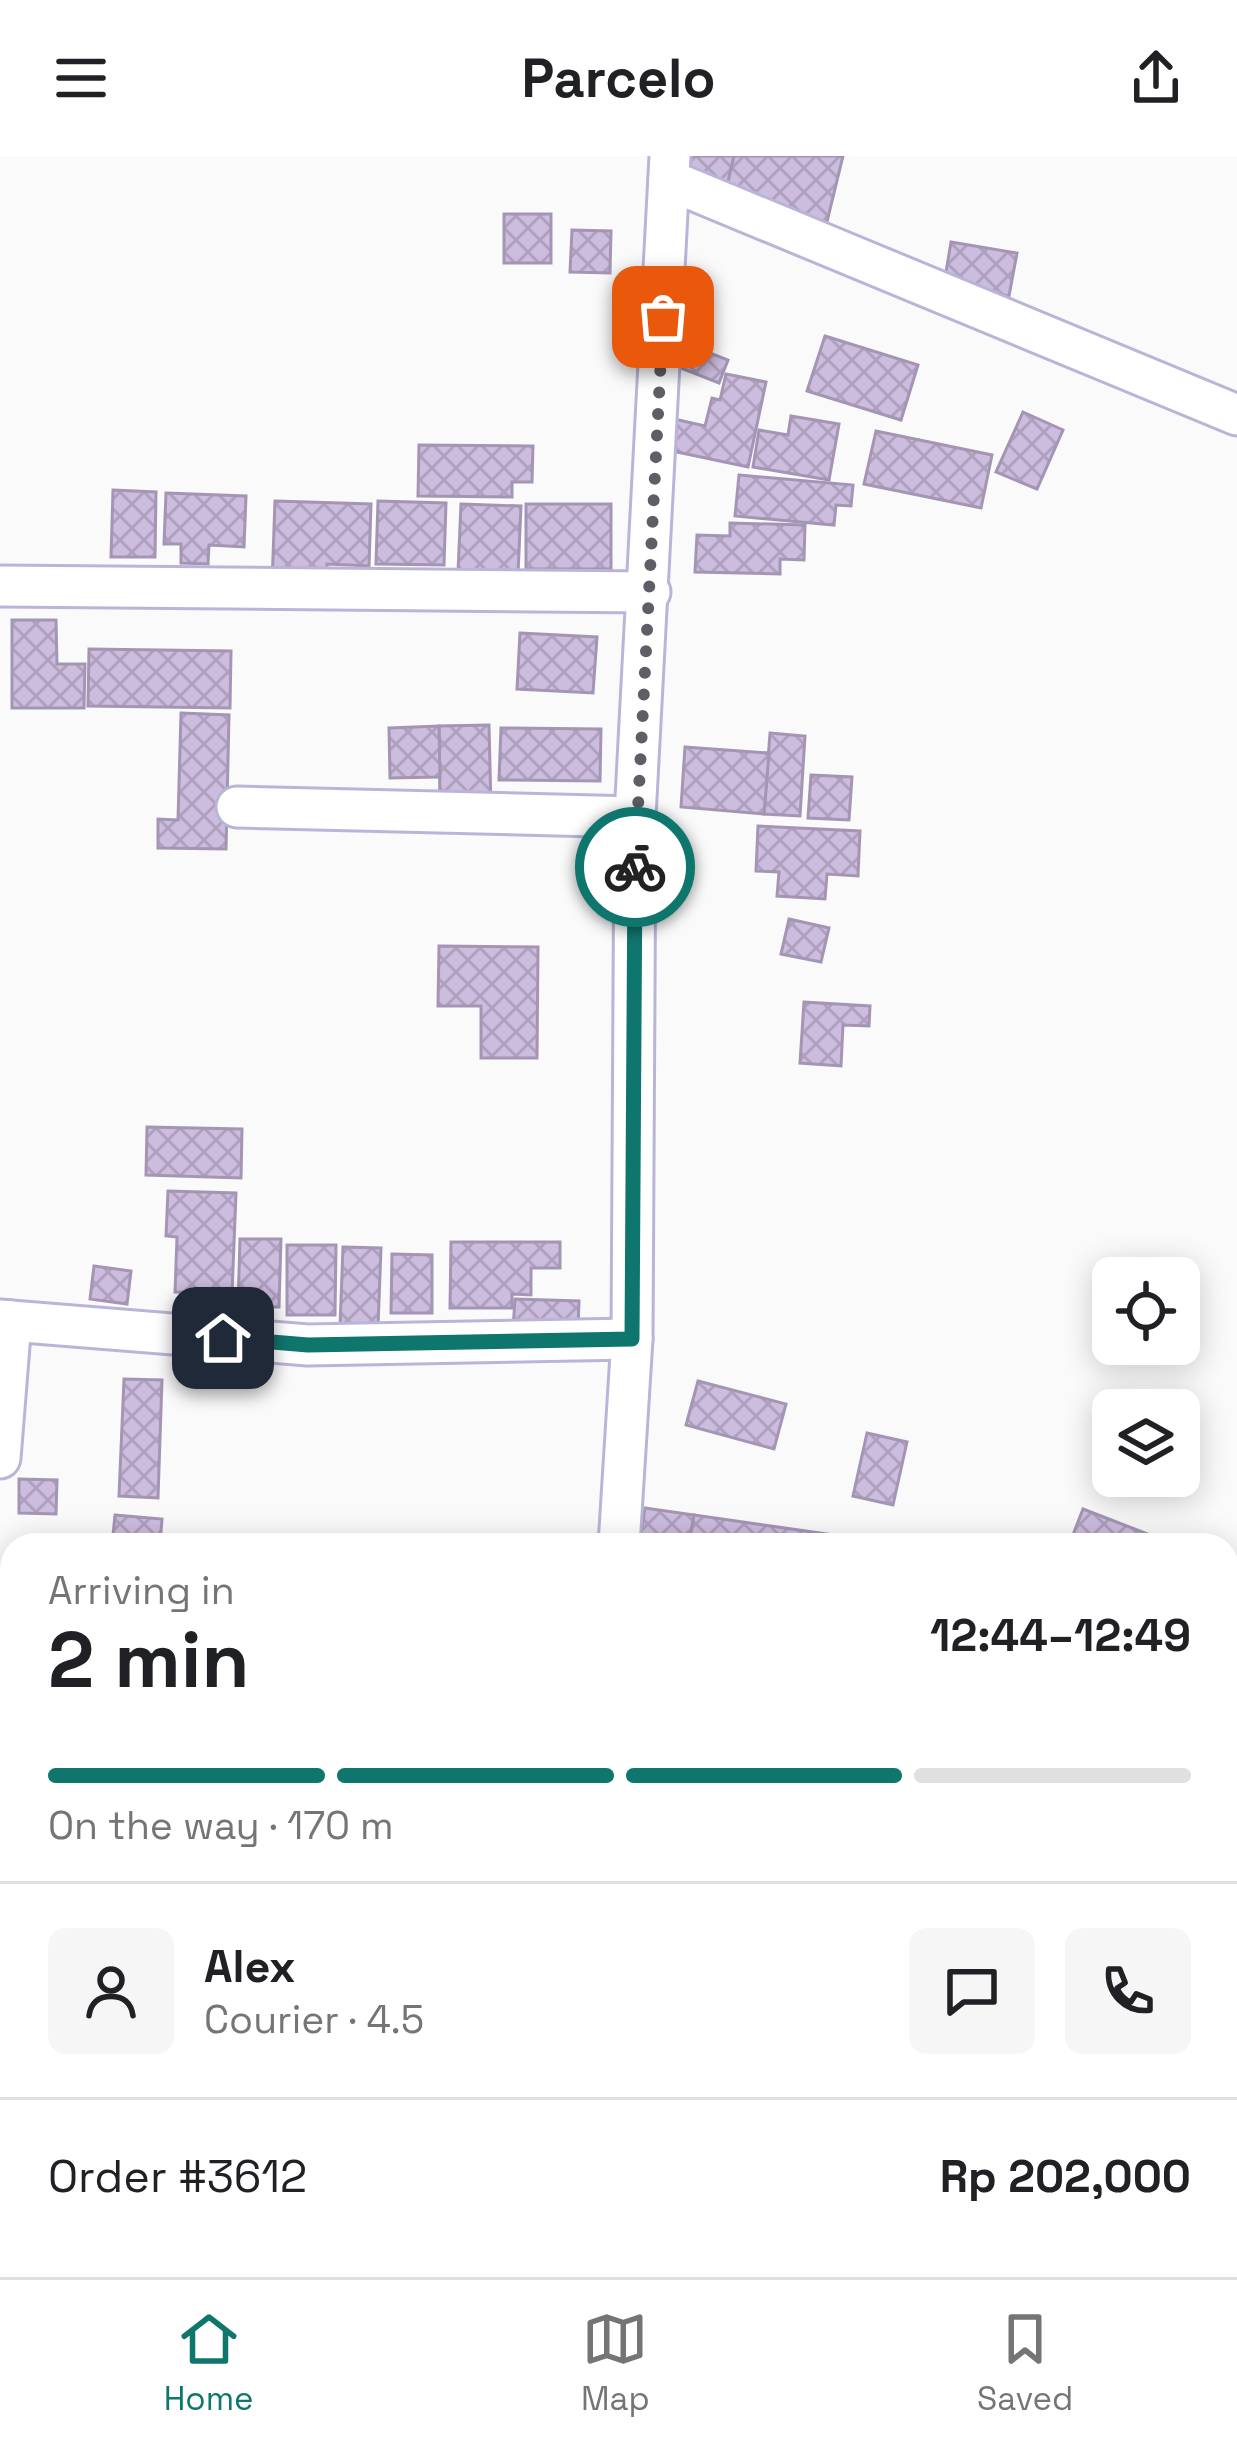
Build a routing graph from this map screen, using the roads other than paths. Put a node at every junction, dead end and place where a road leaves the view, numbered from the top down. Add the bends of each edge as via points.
1 (669, 168) edge
2 (1237, 415) edge
3 (0, 586) edge
4 (650, 592) junction
5 (237, 808) dead end
6 (635, 817) junction
7 (5, 1320) edge
8 (632, 1339) junction
9 (0, 1458) edge
10 (621, 1533) edge

1 - 2 street
1 - 4 street
3 - 4 street
4 - 6 street
5 - 6 street
6 - 8 street
7 - 8 street via 308,1345
7 - 9 street
8 - 10 street

